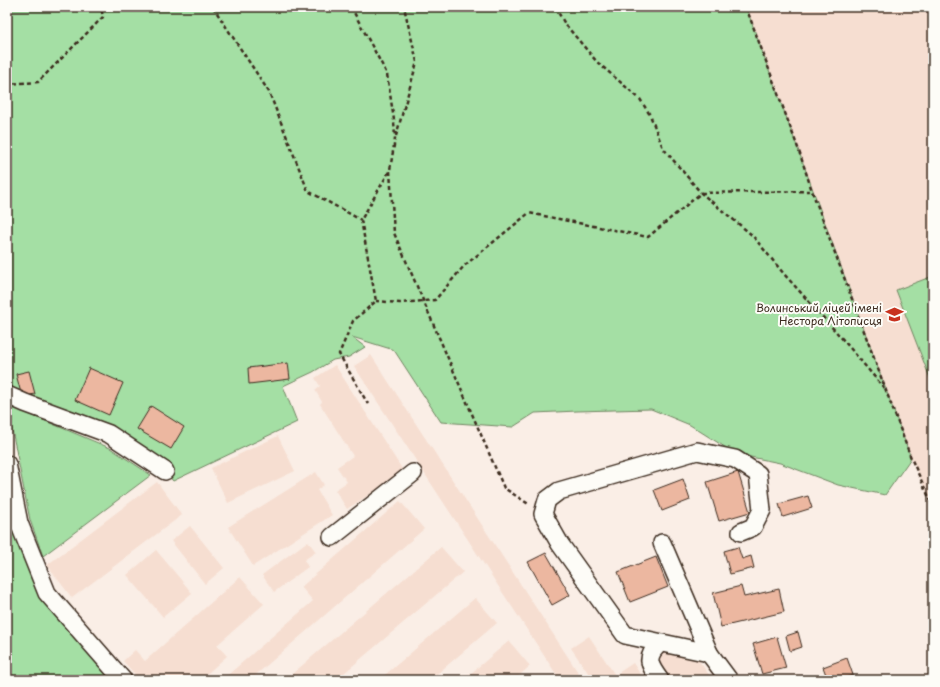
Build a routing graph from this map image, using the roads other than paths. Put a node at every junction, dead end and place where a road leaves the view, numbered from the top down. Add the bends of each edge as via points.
1 (7, 395) edge
2 (7, 464) edge
3 (165, 471) dead end
4 (413, 473) dead end
5 (741, 532) dead end
6 (332, 537) dead end
7 (662, 543) dead end
8 (660, 643) junction
9 (710, 655) junction
10 (124, 680) edge
11 (660, 680) edge
12 (729, 680) edge

1 - 3 street via 109,434
2 - 10 street via 19,523 47,592
4 - 6 street
5 - 8 street via 752,527 762,510 758,474 735,459 697,451 559,491 547,500 544,514 560,544 625,635
7 - 9 street
8 - 9 street
8 - 11 street via 651,651 649,660
9 - 12 street

